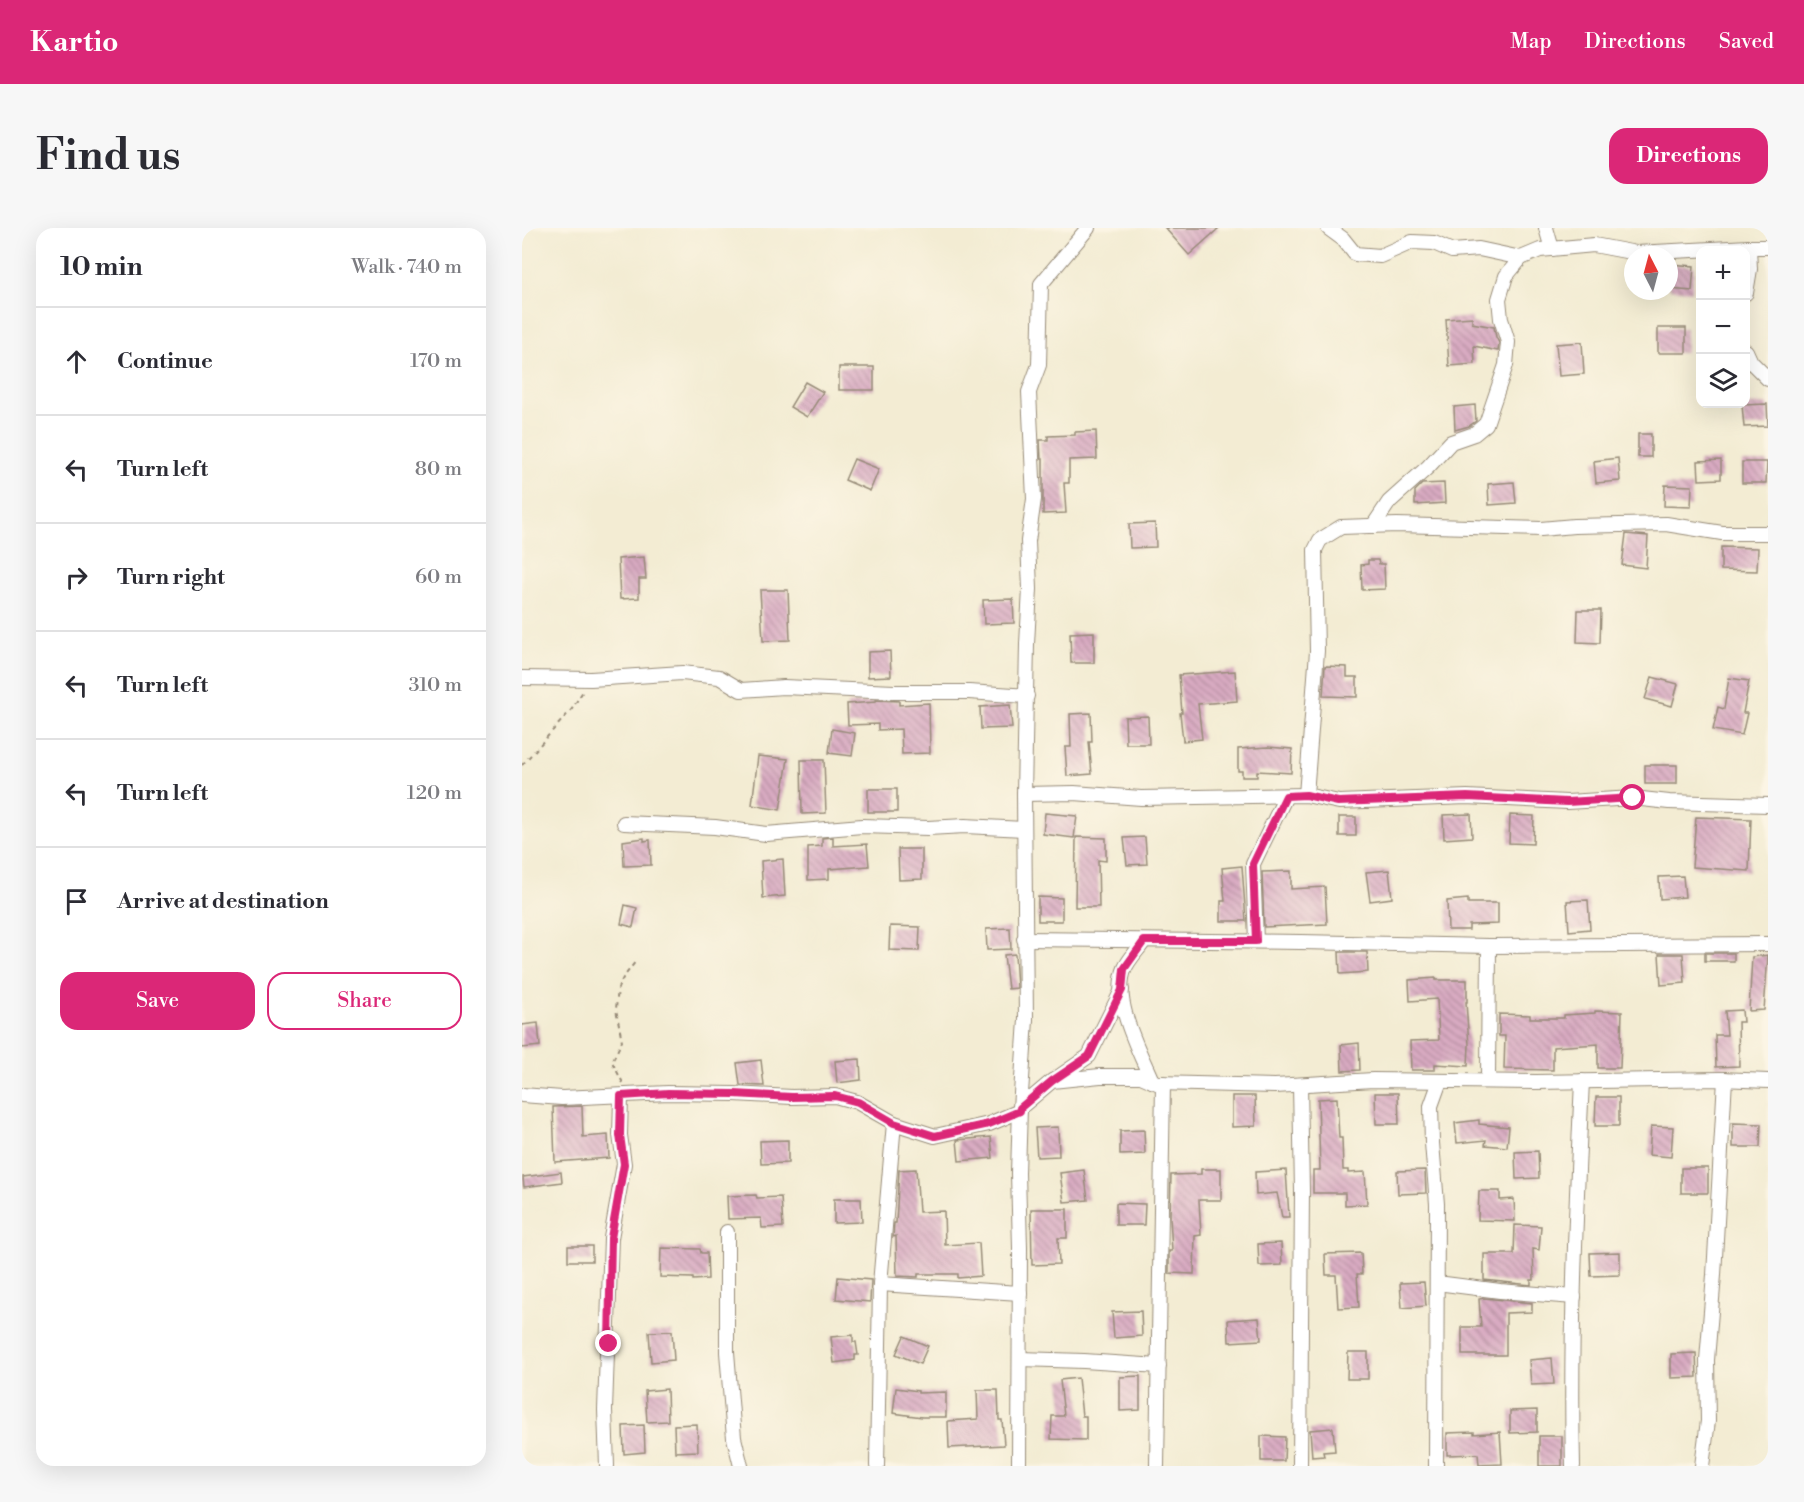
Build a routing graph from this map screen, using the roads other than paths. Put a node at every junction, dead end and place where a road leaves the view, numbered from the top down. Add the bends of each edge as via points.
1 (1088, 228) edge
2 (1328, 228) edge
3 (1546, 228) edge
4 (1750, 246) edge
5 (1768, 247) edge
6 (1552, 249) junction
7 (1696, 249) edge
8 (1521, 258) junction
9 (1747, 354) edge
10 (1768, 379) edge
11 (1373, 526) junction
12 (1768, 533) edge
13 (522, 678) edge
14 (1027, 696) junction
15 (1024, 794) junction
16 (1306, 795) junction
17 (1286, 796) junction
18 (1768, 805) edge
19 (624, 823) dead end
20 (1024, 828) junction
21 (1024, 939) junction
22 (1144, 941) junction
23 (1256, 941) junction
24 (1768, 944) edge
25 (1489, 946) junction
26 (1122, 990) junction
27 (1725, 1079) junction
28 (1052, 1081) junction
29 (1440, 1081) junction
30 (1582, 1081) junction
31 (1768, 1081) edge
32 (1158, 1082) junction
33 (1488, 1082) junction
34 (1300, 1085) junction
35 (522, 1095) edge
36 (626, 1096) junction
37 (1020, 1110) junction
38 (894, 1123) junction
39 (728, 1232) dead end
40 (1437, 1282) junction
41 (880, 1284) junction
42 (1020, 1293) junction
43 (1574, 1298) junction
44 (1020, 1359) junction
45 (1159, 1366) junction
46 (607, 1466) edge
47 (741, 1466) edge
48 (877, 1466) edge
49 (1019, 1466) edge
50 (1158, 1466) edge
51 (1300, 1466) edge
52 (1436, 1466) edge
53 (1573, 1466) edge
54 (1702, 1466) edge

1 - 14 street via 1041,284 1039,365 1029,392 1034,499 1028,541
2 - 8 street via 1355,254 1380,256 1412,242 1434,243 1452,251 1479,249
3 - 6 street
4 - 5 street
6 - 7 street via 1594,245 1636,253
6 - 8 street
8 - 11 street via 1506,276 1498,300 1508,342 1506,365 1486,424 1474,434 1451,442 1389,502
9 - 10 street
11 - 12 street via 1541,529 1666,524 1722,532
11 - 16 street via 1341,527 1320,540 1315,550 1317,651
13 - 14 street via 591,679 682,673 719,677 741,690 784,687
14 - 15 street
15 - 17 street via 1141,798
15 - 20 street
16 - 17 street
16 - 18 street via 1338,802 1467,797 1567,802 1633,798
17 - 23 street via 1253,864
19 - 20 street via 715,826 766,834 862,826
20 - 21 street
21 - 22 street
21 - 37 street via 1026,1020
22 - 23 street
22 - 26 street via 1124,969
23 - 25 street
24 - 25 street
25 - 33 street
26 - 28 street via 1089,1056
26 - 32 street via 1125,1018
27 - 30 street
27 - 31 street
27 - 54 street via 1707,1360 1708,1421
28 - 32 street via 1142,1076
28 - 37 street
29 - 33 street
29 - 34 street
29 - 40 street via 1431,1106
30 - 33 street
30 - 43 street
32 - 34 street
32 - 45 street
34 - 51 street
35 - 36 street
36 - 38 street via 835,1096 858,1102
36 - 46 street via 620,1135 624,1164 611,1238
37 - 38 street via 989,1124 935,1136
37 - 42 street
38 - 41 street
39 - 47 street via 727,1352 734,1438
40 - 43 street
40 - 52 street
41 - 42 street
41 - 48 street
42 - 44 street
43 - 53 street
44 - 45 street
44 - 49 street
45 - 50 street

